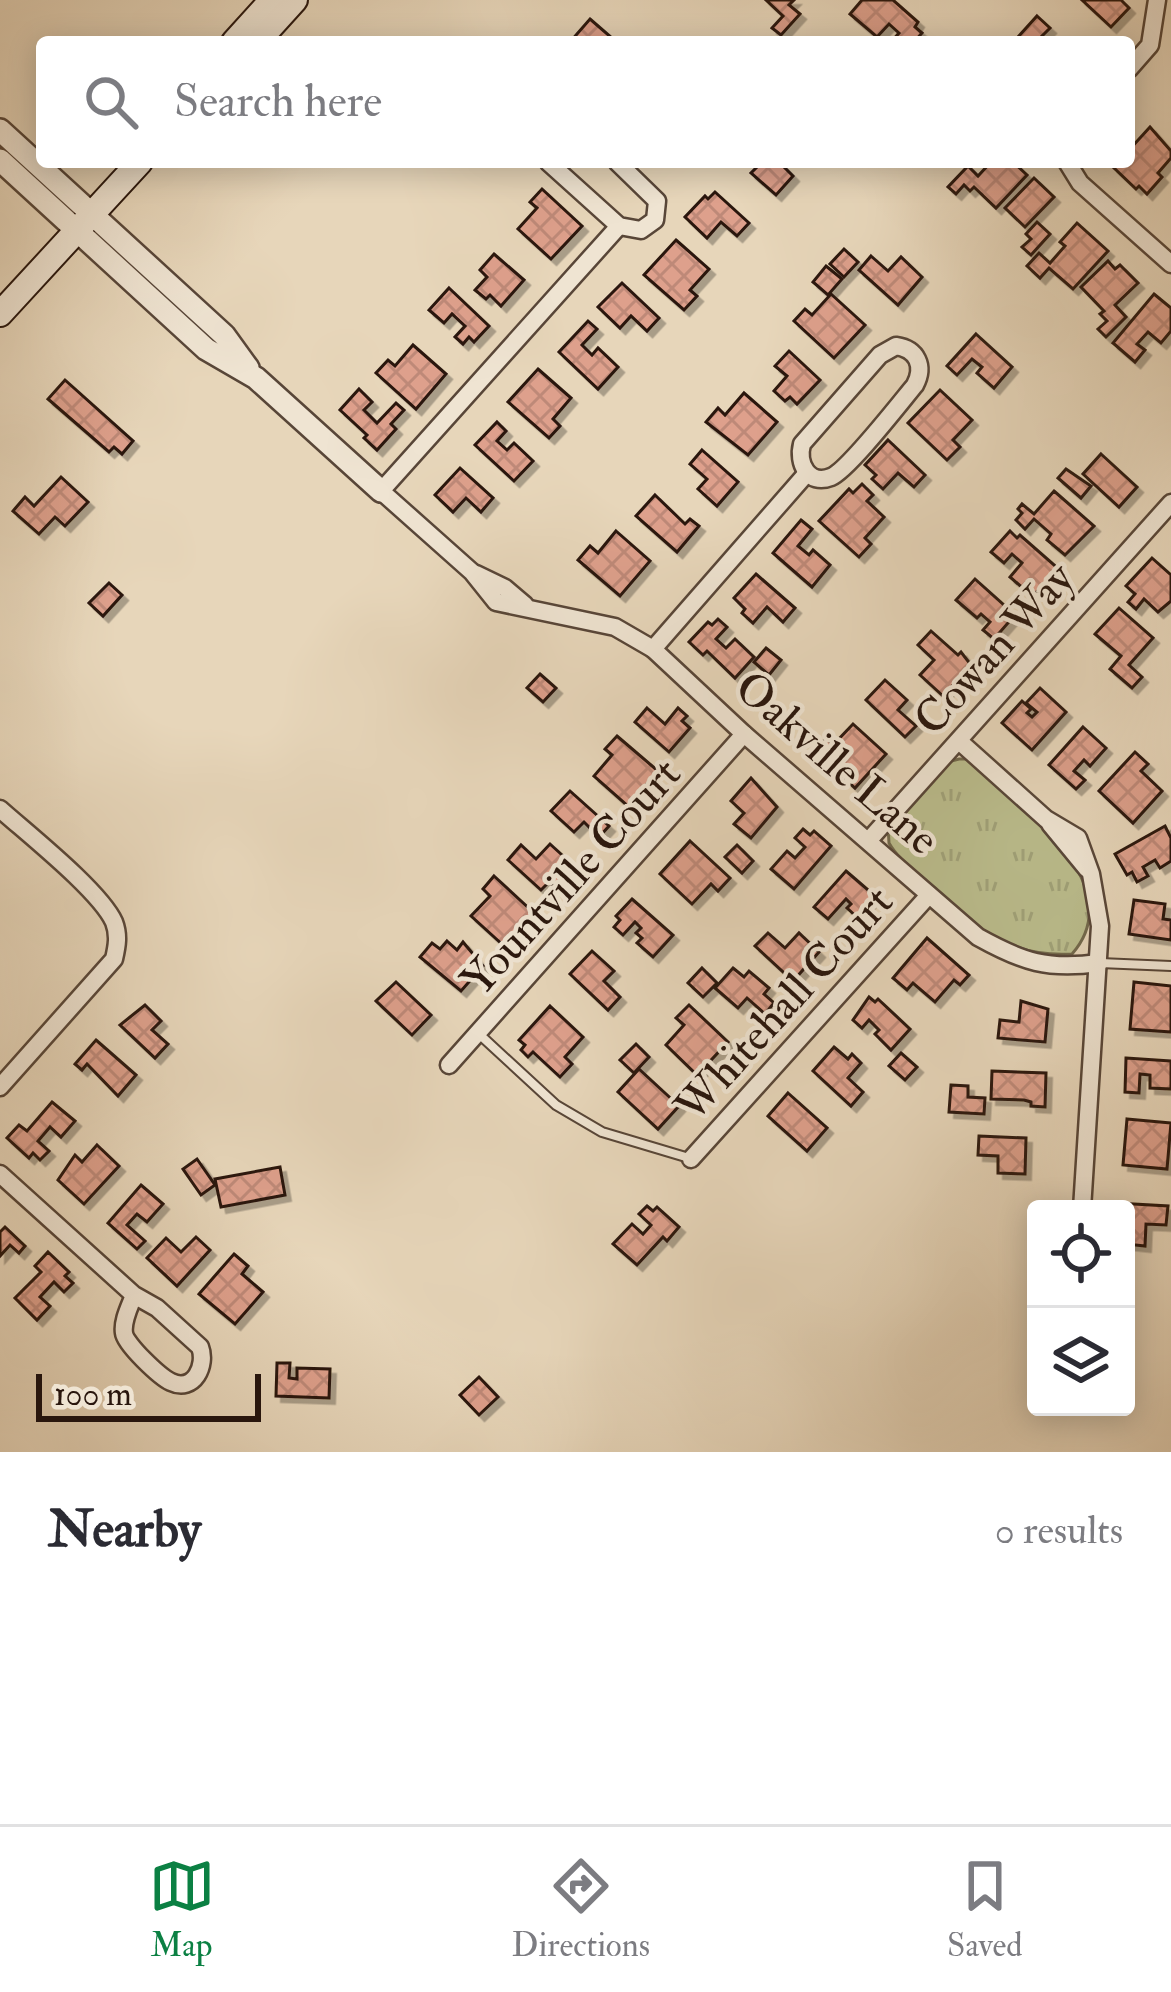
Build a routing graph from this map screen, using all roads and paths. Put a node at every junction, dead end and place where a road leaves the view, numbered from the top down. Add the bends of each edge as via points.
1 (272, 0) edge
2 (295, 0) edge
3 (1157, 0) edge
4 (239, 36) edge
5 (262, 36) edge
6 (1135, 63) edge
7 (0, 130) edge
8 (0, 160) edge
9 (132, 168) edge
10 (555, 168) edge
11 (624, 168) edge
12 (1071, 168) edge
13 (84, 220) junction
14 (619, 226) junction
15 (1171, 264) edge
16 (0, 314) edge
17 (807, 473) junction
18 (381, 490) junction
19 (1171, 503) edge
20 (653, 649) junction
21 (745, 734) junction
22 (958, 741) junction
23 (0, 809) edge
24 (869, 841) junction
25 (929, 895) junction
26 (1099, 963) junction
27 (1171, 966) edge
28 (478, 1034) junction
29 (449, 1065) dead end
30 (0, 1087) edge
31 (691, 1159) joint
32 (0, 1174) edge
33 (1083, 1200) edge
34 (134, 1295) junction

1 - 4 main road
2 - 5 main road
3 - 6 street via 1150,45
7 - 13 street
8 - 13 street
9 - 13 main road
10 - 14 street
11 - 14 street via 653,194 658,210 641,230
12 - 15 street
13 - 16 main road
13 - 18 street, Oakville Lane via 224,335 256,378
14 - 18 street
17 - 17 street via 802,444 880,355 896,346 913,352 915,385 838,473
17 - 20 street
18 - 20 street, Oakville Lane via 496,602 616,627
19 - 22 street, Cowan Way
20 - 21 street, Oakville Lane
21 - 24 street, Oakville Lane
21 - 28 street, Yountville Court
22 - 24 street, Cowan Way
22 - 26 street via 1078,838 1100,926
23 - 30 street via 105,908 118,942 114,959
24 - 25 street, Oakville Lane
25 - 26 street, Oakville Lane via 1020,960 1063,968
25 - 31 street, Whitehall Court
26 - 27 lane
26 - 33 street
28 - 29 street, Yountville Court
28 - 31 lane via 556,1106 602,1132
32 - 34 street
34 - 34 street via 124,1328 129,1345 171,1382 195,1378 200,1347

